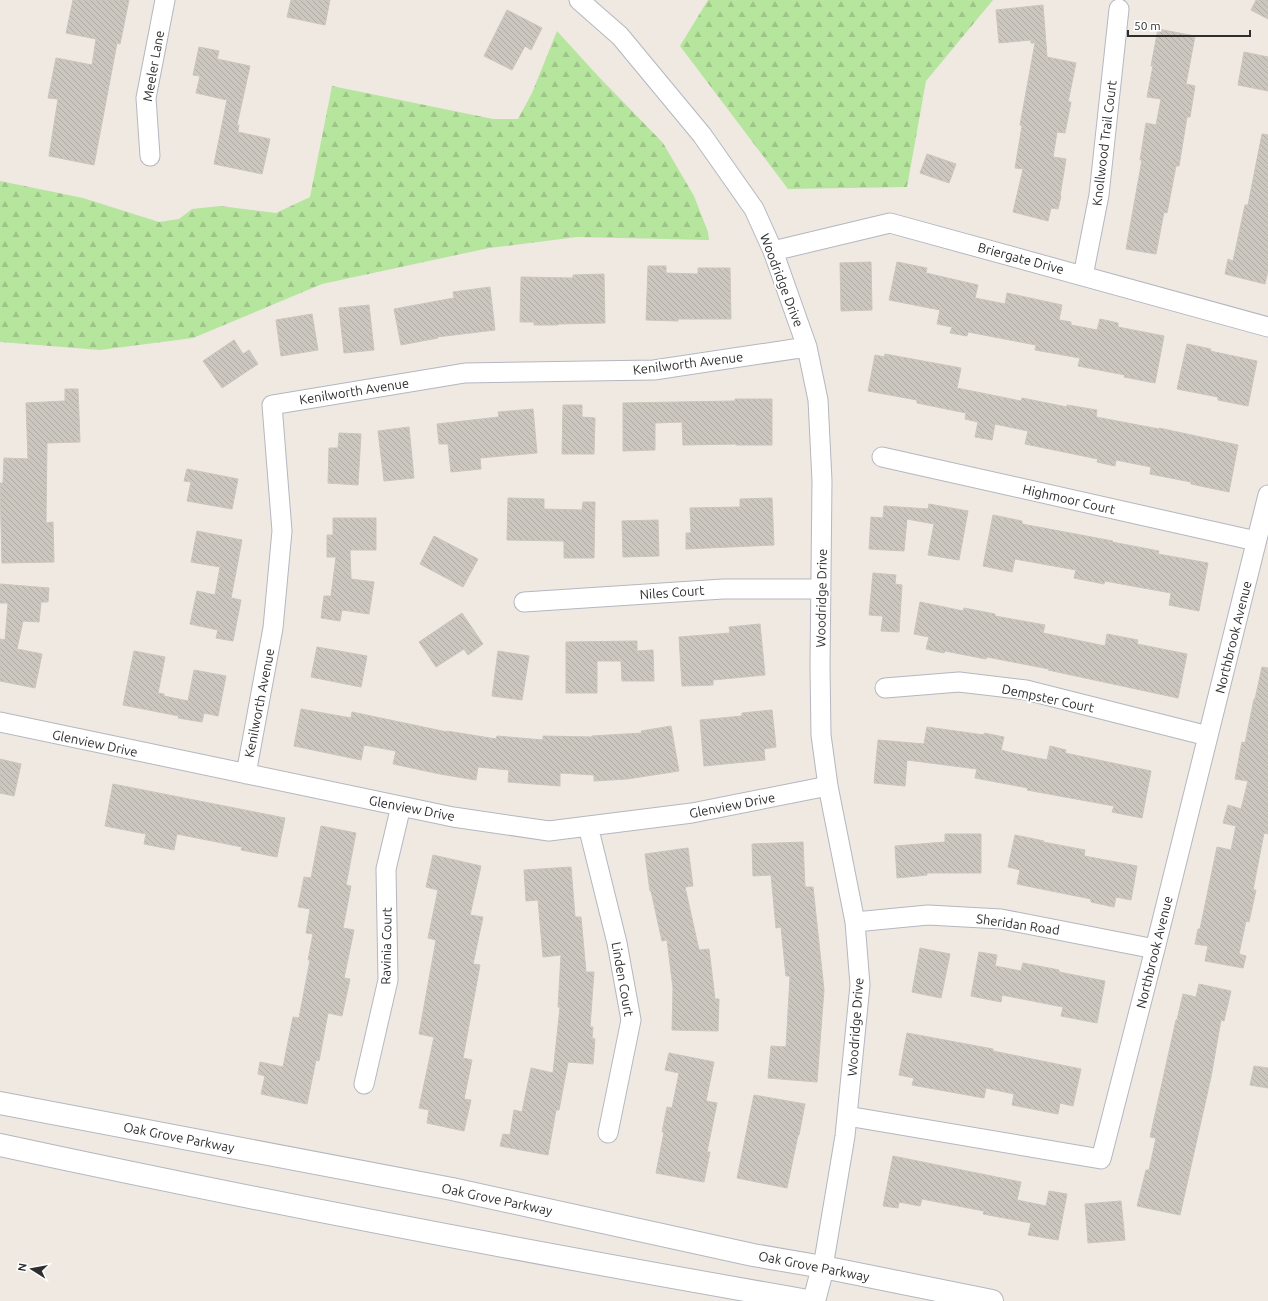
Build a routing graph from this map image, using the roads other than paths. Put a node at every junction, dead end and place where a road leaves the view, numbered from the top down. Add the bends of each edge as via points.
1 (165, 0) edge
2 (579, 0) edge
3 (1119, 9) dead end
4 (150, 156) dead end
5 (773, 251) junction
6 (1083, 276) junction
7 (1268, 327) edge
8 (807, 347) junction
9 (882, 457) dead end
10 (1268, 495) edge
11 (1256, 541) junction
12 (821, 589) junction
13 (524, 602) dead end
14 (886, 688) dead end
15 (0, 722) edge
16 (1208, 736) junction
17 (246, 774) junction
18 (828, 786) junction
19 (401, 806) junction
20 (588, 826) junction
21 (855, 922) junction
22 (1155, 949) junction
23 (364, 1084) dead end
24 (0, 1103) edge
25 (847, 1116) junction
26 (608, 1132) dead end
27 (0, 1145) edge
28 (823, 1267) junction
29 (743, 1295) edge
30 (808, 1301) edge
31 (814, 1301) edge
32 (992, 1301) edge

1 - 4 street, Meeler Lane via 146,98
2 - 5 street, Woodridge Drive via 620,36 702,135 754,209
3 - 6 street, Knollwood Trail Court via 1099,195
5 - 6 street, Briergate Drive via 890,222
5 - 8 street, Woodridge Drive
6 - 7 street, Briergate Drive
8 - 12 street, Woodridge Drive via 818,400 822,481
8 - 17 street, Kenilworth Avenue via 654,370 465,373 272,405 282,531 273,628
9 - 11 street, Highmoor Court
10 - 11 street, Northbrook Avenue
11 - 16 street, Northbrook Avenue
12 - 13 street, Niles Court via 723,589
12 - 18 street, Woodridge Drive via 821,735
14 - 16 street, Dempster Court via 959,682 1026,690
15 - 17 street, Glenview Drive
16 - 22 street, Northbrook Avenue
17 - 19 street, Glenview Drive
18 - 20 street, Glenview Drive via 692,813
18 - 21 street, Woodridge Drive
19 - 20 street, Glenview Drive via 453,817 549,831
19 - 23 street, Ravinia Court via 386,869 388,980
20 - 26 street, Linden Court via 617,943 631,1020
21 - 22 street, Sheridan Road via 928,915 1001,919
21 - 25 street, Woodridge Drive via 860,986
22 - 25 street, Northbrook Avenue via 1101,1159
24 - 28 main road, Oak Grove Parkway via 452,1189 753,1255
25 - 28 street, Woodridge Drive
27 - 29 main road
28 - 31 main road
28 - 32 main road, Oak Grove Parkway
29 - 30 main road

